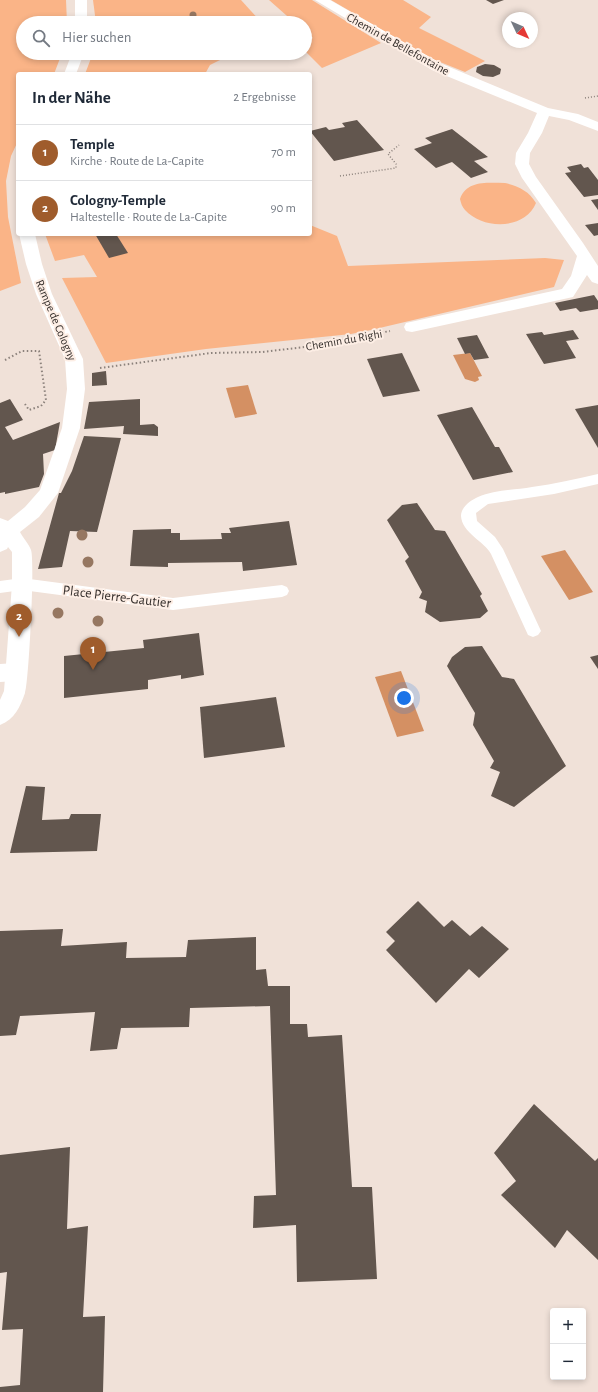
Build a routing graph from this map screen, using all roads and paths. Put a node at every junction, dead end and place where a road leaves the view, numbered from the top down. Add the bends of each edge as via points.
1 (321, 0) edge
2 (80, 1) edge
3 (81, 16) edge
4 (75, 60) edge
5 (71, 72) edge
6 (544, 111) junction
7 (598, 127) edge
8 (400, 145) dead end
9 (340, 176) dead end
10 (27, 236) edge
11 (584, 256) junction
12 (598, 279) edge
13 (412, 327) joint
14 (5, 360) dead end
15 (76, 371) junction
16 (25, 404) dead end
17 (598, 479) edge
18 (3, 533) edge
19 (22, 584) junction
20 (0, 587) edge
21 (282, 591) dead end
22 (533, 631) dead end
23 (8, 672) edge
24 (0, 715) edge

1 - 6 street, Chemin de Bellefontaine via 437,67
2 - 3 street
4 - 5 street
6 - 7 street, Chemin de Bellefontaine via 573,117
6 - 11 street via 523,153 522,164 529,178
8 - 9 path via 388,154 396,168
10 - 15 street, Rampe de Cologny via 44,294 69,345
11 - 12 street
11 - 13 street via 579,277 567,293
13 - 15 path, Chemin du Righi via 305,347 262,352 211,353
14 - 16 path via 22,351 39,351 46,400 29,410
15 - 18 street, Rampe de Cologny via 71,428 48,493 32,512
17 - 22 lane via 554,489 486,499 470,509 470,523 491,541
18 - 19 street via 22,551
19 - 20 lane, Place Pierre-Gautier
19 - 21 lane, Place Pierre-Gautier via 172,604
19 - 23 street
23 - 24 street via 15,691 8,707

